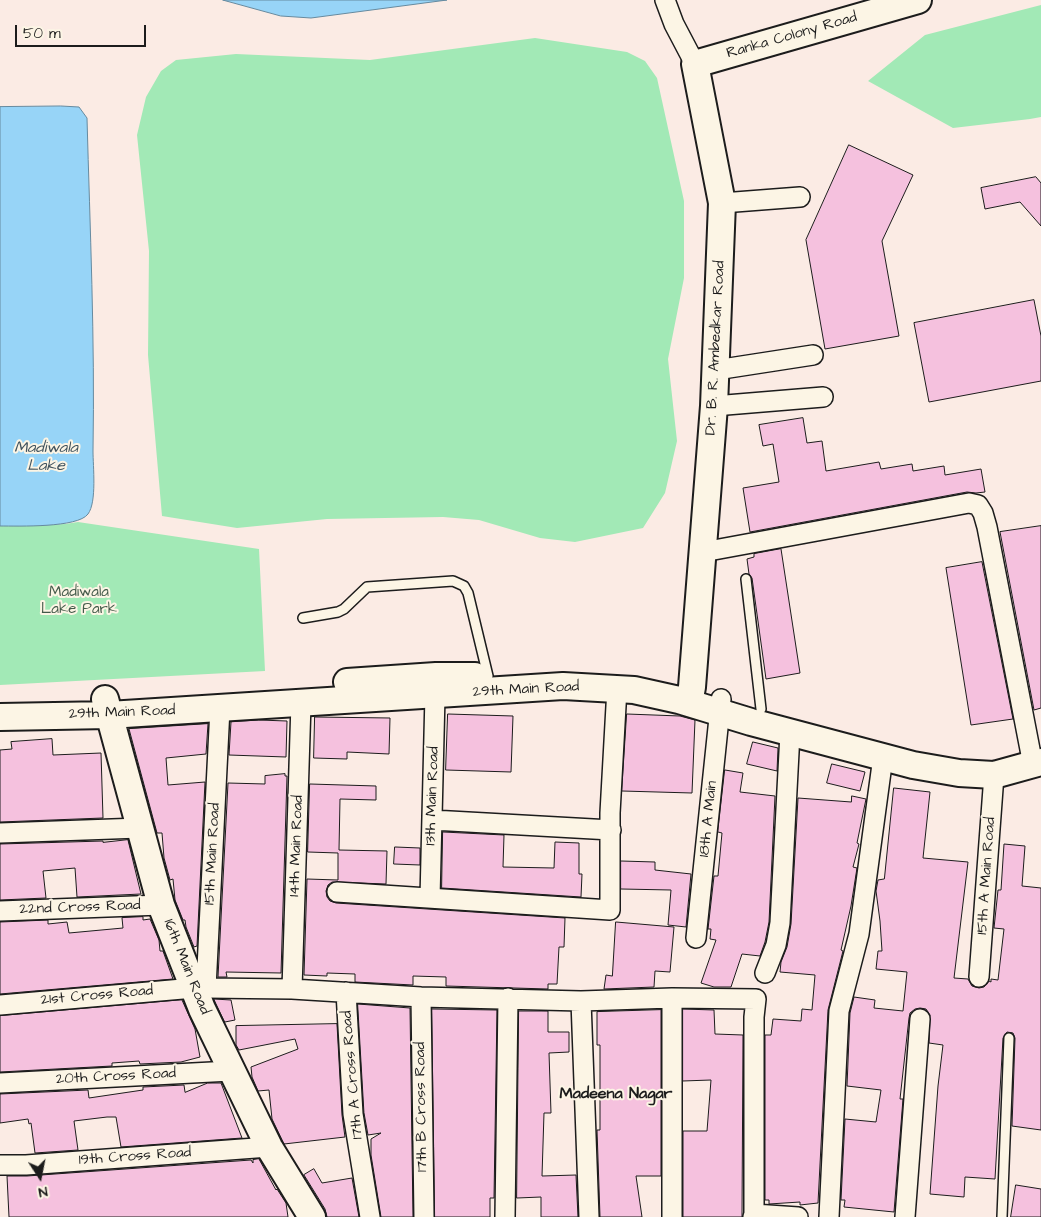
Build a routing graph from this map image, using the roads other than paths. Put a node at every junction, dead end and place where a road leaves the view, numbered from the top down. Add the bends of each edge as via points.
1 (665, 0) edge
2 (918, 0) edge
3 (695, 64) junction
4 (800, 197) dead end
5 (722, 203) junction
6 (813, 355) dead end
7 (716, 370) junction
8 (822, 397) dead end
9 (714, 406) junction
10 (703, 552) junction
11 (746, 579) dead end
12 (303, 618) dead end
13 (488, 676) junction
14 (617, 688) junction
15 (436, 695) junction
16 (691, 695) junction
17 (0, 701) edge
18 (301, 703) junction
19 (721, 706) junction
20 (107, 707) junction
21 (220, 708) junction
22 (761, 709) junction
23 (0, 717) edge
24 (790, 733) junction
25 (883, 756) junction
26 (1036, 756) edge
27 (994, 775) junction
28 (432, 820) junction
29 (140, 828) junction
30 (610, 830) junction
31 (0, 833) edge
32 (337, 892) dead end
33 (430, 898) junction
34 (161, 905) junction
35 (0, 911) edge
36 (696, 938) dead end
37 (765, 973) dead end
38 (979, 976) dead end
39 (200, 988) junction
40 (292, 989) junction
41 (346, 992) junction
42 (421, 998) junction
43 (508, 998) junction
44 (672, 998) junction
45 (581, 1001) junction
46 (0, 1005) edge
47 (920, 1019) dead end
48 (1009, 1038) dead end
49 (231, 1071) junction
50 (0, 1083) edge
51 (269, 1147) junction
52 (0, 1165) edge
53 (754, 1216) edge
54 (312, 1217) edge
55 (370, 1217) edge
56 (424, 1217) edge
57 (505, 1217) edge
58 (588, 1217) edge
59 (672, 1217) edge
60 (798, 1217) edge
61 (829, 1217) edge
62 (905, 1217) edge
63 (1002, 1217) edge

1 - 3 street, Dr. B. R. Ambedkar Road
2 - 3 main road, Ranka Colony Road
3 - 5 main road, Dr. B. R. Ambedkar Road
4 - 5 street
5 - 7 main road, Dr. B. R. Ambedkar Road
6 - 7 street
7 - 9 main road, Dr. B. R. Ambedkar Road
8 - 9 street
9 - 10 main road, Dr. B. R. Ambedkar Road
10 - 16 main road, Dr. B. R. Ambedkar Road
10 - 26 street via 968,503 978,505 987,527
11 - 22 lane
12 - 13 lane via 338,612 367,587 454,581 464,586 468,593
13 - 16 main road, 29th Main Road via 634,676
13 - 20 main road, 29th Main Road via 436,676
14 - 15 main road, 29th Main Road via 563,686
14 - 16 main road, 29th Main Road
14 - 30 street
15 - 18 main road, 29th Main Road
15 - 28 street, 13th Main Road
16 - 19 main road, 29th Main Road
17 - 20 main road, 29th Main Road
18 - 21 main road, 29th Main Road
18 - 40 street, 14th Main Road
19 - 22 main road, 29th Main Road
19 - 24 main road, 29th Main Road
19 - 36 street, 18th A Main
20 - 21 main road, 29th Main Road
20 - 23 main road, 29th Main Road
20 - 29 main road, 16th Main Road
21 - 39 street, 15th Main Road
22 - 26 main road, 29th Main Road via 962,758
24 - 25 main road, 29th Main Road
24 - 37 street via 780,923
25 - 27 main road, 29th Main Road via 959,773
25 - 61 street via 859,934 839,1011
26 - 27 main road, 29th Main Road
27 - 38 street, 15th A Main Road
28 - 30 street
28 - 33 street, 13th Main Road
29 - 31 street
29 - 34 main road, 16th Main Road
30 - 33 street via 610,910
32 - 33 street
34 - 35 street, 22nd Cross Road
34 - 39 main road, 16th Main Road
39 - 40 street, 21st Cross Road
39 - 46 street, 21st Cross Road
39 - 49 main road, 16th Main Road via 202,1009
40 - 41 street, 21st Cross Road
41 - 42 street, 21st Cross Road
41 - 55 street, 17th A Cross Road via 353,1114
42 - 43 street, 21st Cross Road
42 - 56 street, 17th B Cross Road
43 - 45 street, 21st Cross Road
43 - 57 street
44 - 45 street, 21st Cross Road
44 - 53 street, 21st Cross Road via 756,999
44 - 59 street
45 - 58 street
47 - 62 street
48 - 63 lane
49 - 50 street, 20th Cross Road
49 - 51 main road, 16th Main Road
51 - 52 street, 19th Cross Road
51 - 54 main road, 16th Main Road
53 - 60 street

